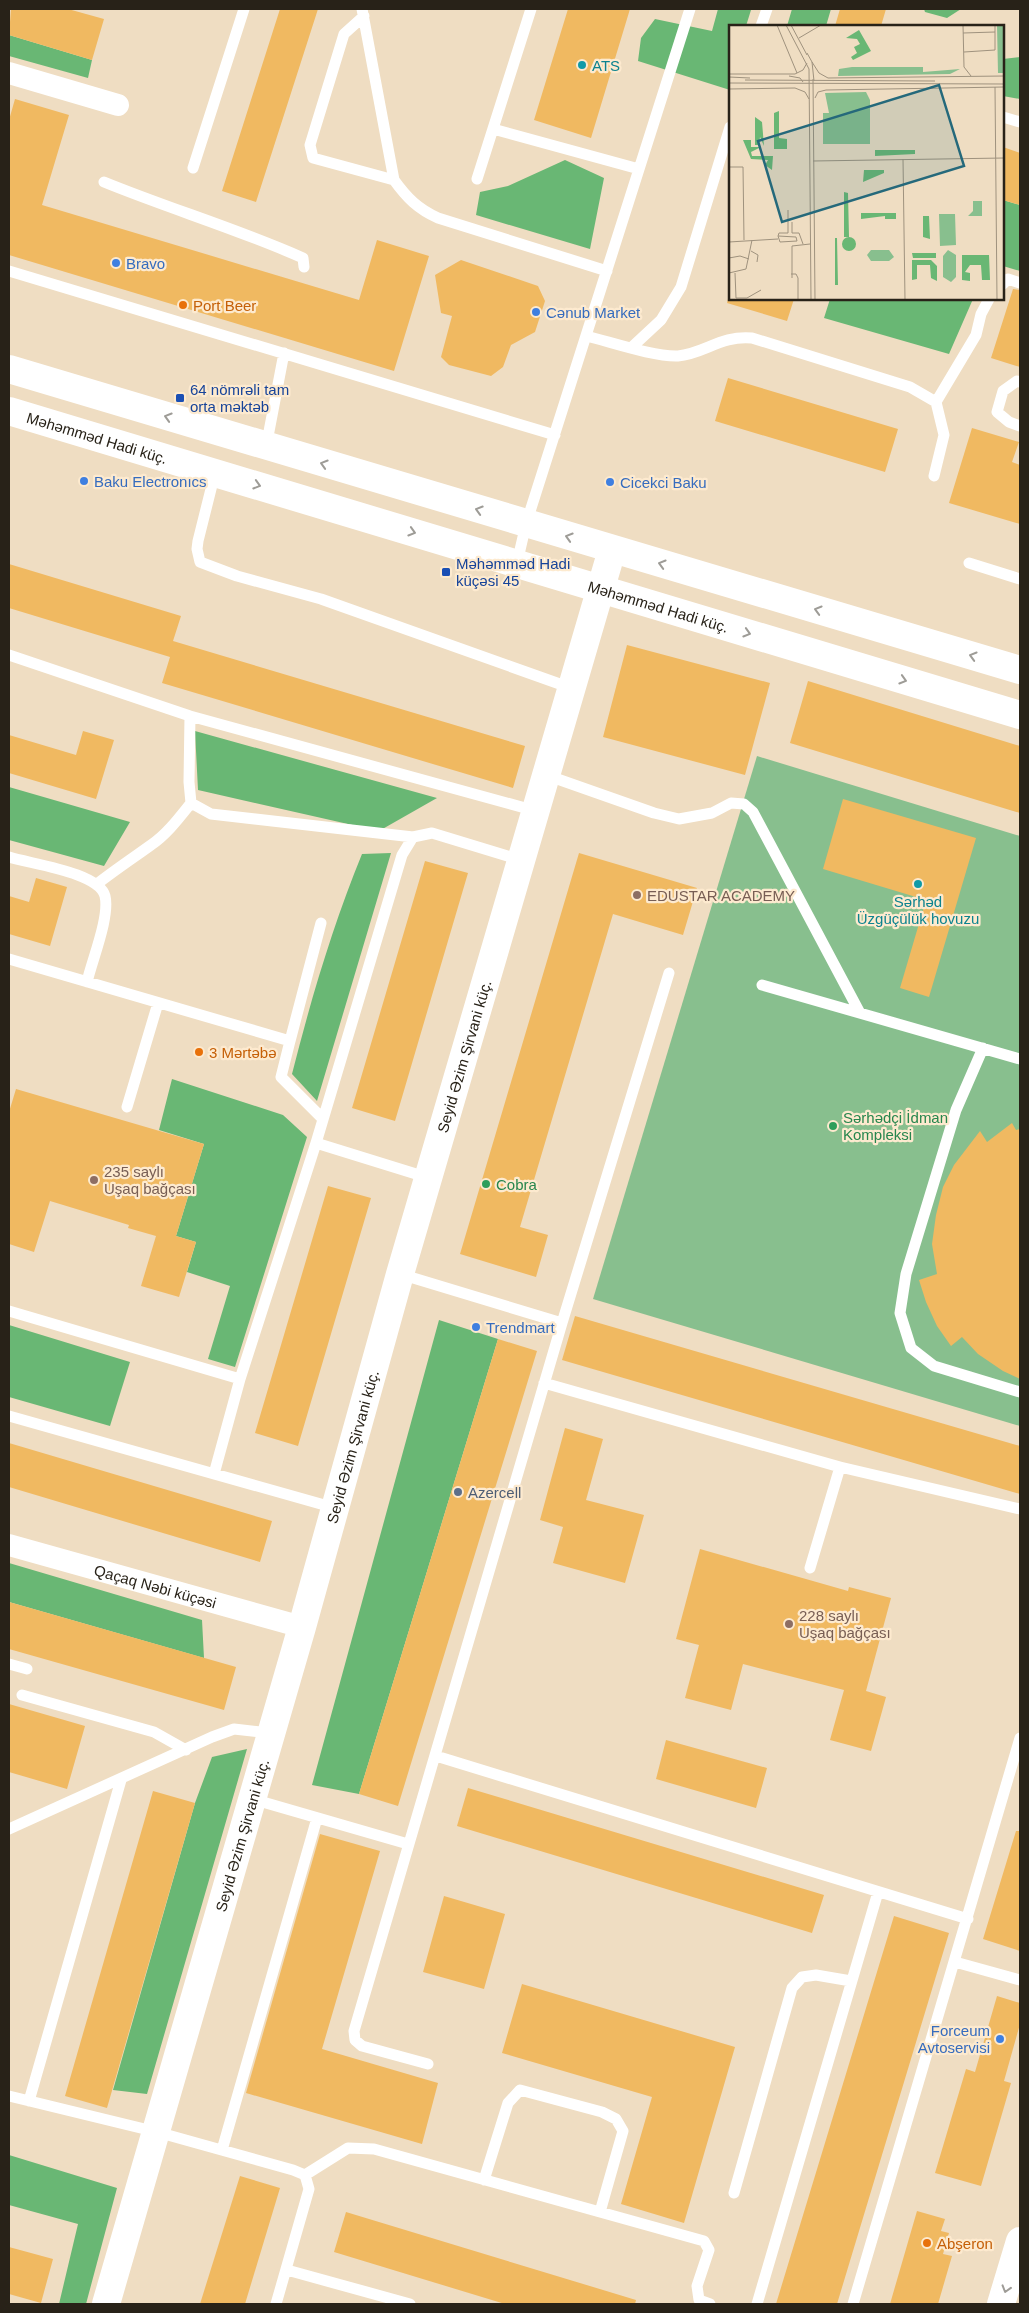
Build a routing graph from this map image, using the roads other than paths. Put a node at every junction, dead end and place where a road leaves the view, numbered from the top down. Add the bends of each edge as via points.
1 (244, 9) edge
2 (532, 9) edge
3 (690, 9) edge
4 (767, 9) edge
5 (363, 12) edge
6 (761, 25) edge
7 (9, 72) edge
8 (118, 105) dead end
9 (1004, 117) edge
10 (1020, 122) edge
11 (493, 129) junction
12 (729, 131) edge
13 (193, 168) dead end
14 (639, 169) junction
15 (476, 179) dead end
16 (394, 180) junction
17 (104, 182) dead end
18 (304, 267) dead end
19 (607, 270) junction
20 (9, 271) edge
21 (1004, 283) edge
22 (1020, 283) edge
23 (988, 300) edge
24 (586, 336) junction
25 (632, 347) junction
26 (284, 353) junction
27 (9, 369) edge
28 (1020, 382) edge
29 (936, 402) junction
30 (9, 412) edge
31 (1020, 426) edge
32 (555, 435) junction
33 (266, 447) junction
34 (216, 473) junction
35 (934, 476) dead end
36 (526, 524) junction
37 (612, 550) junction
38 (517, 563) junction
39 (969, 563) dead end
40 (1020, 579) edge
41 (600, 589) junction
42 (9, 655) edge
43 (1020, 670) edge
44 (571, 688) junction
45 (959, 698) junction
46 (1020, 715) edge
47 (190, 716) junction
48 (1020, 726) edge
49 (546, 775) junction
50 (191, 803) junction
51 (536, 811) junction
52 (412, 837) junction
53 (9, 857) edge
54 (521, 860) junction
55 (97, 884) junction
56 (321, 923) dead end
57 (9, 959) edge
58 (669, 973) dead end
59 (87, 982) junction
60 (762, 985) dead end
61 (158, 1002) junction
62 (860, 1013) junction
63 (290, 1041) junction
64 (983, 1048) junction
65 (1020, 1059) edge
66 (127, 1107) dead end
67 (323, 1119) junction
68 (316, 1144) junction
69 (428, 1178) junction
70 (400, 1274) junction
71 (9, 1311) edge
72 (562, 1323) junction
73 (240, 1379) junction
74 (544, 1383) junction
75 (1020, 1392) edge
76 (9, 1416) edge
77 (840, 1467) junction
78 (214, 1474) junction
79 (335, 1508) junction
80 (1020, 1509) edge
81 (9, 1545) edge
82 (810, 1568) dead end
83 (302, 1627) junction
84 (9, 1664) edge
85 (27, 1669) dead end
86 (22, 1695) dead end
87 (270, 1733) junction
88 (1020, 1738) edge
89 (186, 1750) junction
90 (436, 1756) junction
91 (121, 1780) junction
92 (252, 1799) junction
93 (318, 1818) junction
94 (9, 1829) edge
95 (408, 1844) junction
96 (878, 1892) junction
97 (968, 1919) junction
98 (955, 1962) junction
99 (1020, 1980) edge
100 (851, 1981) junction
101 (428, 2064) dead end
102 (9, 2096) edge
103 (29, 2101) junction
104 (157, 2132) junction
105 (222, 2150) junction
106 (305, 2175) junction
107 (484, 2180) junction
108 (734, 2193) dead end
109 (600, 2212) junction
110 (1020, 2241) edge
111 (287, 2270) junction
112 (106, 2304) edge
113 (276, 2304) edge
114 (410, 2304) edge
115 (710, 2304) edge
116 (757, 2304) edge
117 (853, 2304) edge
118 (1001, 2304) edge

1 - 13 lane
2 - 11 lane
3 - 14 lane
4 - 6 lane
5 - 16 lane
5 - 16 lane via 344,34 310,145 313,158
7 - 8 street
9 - 10 lane
11 - 14 lane
11 - 15 lane
12 - 25 lane via 681,287 661,320
14 - 19 lane
16 - 19 lane via 405,196 421,210 438,218
17 - 18 lane via 264,241 302,258
19 - 24 lane
20 - 26 lane
21 - 22 lane via 1008,279
23 - 29 lane via 976,335
24 - 25 lane
24 - 32 lane
25 - 29 lane via 679,356 736,337 752,338 910,387
26 - 32 lane
26 - 33 lane
33 -> 27 main road
28 - 31 lane via 1002,391 997,412
29 - 35 lane via 944,435
30 - 34 main road, Məhəmməd Hadi küç.
32 - 36 lane
36 -> 33 main road
34 -> 38 main road, Məhəmməd Hadi küç.
34 - 44 lane via 196,549 200,562 237,576 321,599
37 -> 36 main road
36 - 38 lane
37 - 41 main road, Seyid Əzim Şirvani küç.
43 -> 37 main road
38 - 41 main road, Məhəmməd Hadi küç.
39 - 40 lane
41 - 44 main road, Seyid Əzim Şirvani küç.
41 -> 45 main road, Məhəmməd Hadi küç.
42 - 47 lane
44 - 49 main road, Seyid Əzim Şirvani küç.
45 - 46 main road, Məhəmməd Hadi küç.
45 - 48 main road
47 - 50 lane
47 - 51 lane
49 - 51 main road, Seyid Əzim Şirvani küç.
49 - 62 lane via 679,819 712,813 732,803 744,804 754,812
50 - 52 lane via 211,814
50 - 55 lane via 152,844
51 - 54 main road, Seyid Əzim Şirvani küç.
52 - 54 lane via 432,833
52 - 67 lane via 402,855
53 - 55 lane via 83,876
54 - 69 main road, Seyid Əzim Şirvani küç.
55 - 59 lane via 104,896 104,918
56 - 63 lane
57 - 59 lane
58 - 72 lane
59 - 61 lane
60 - 62 lane
61 - 63 lane
61 - 66 lane
62 - 64 lane
63 - 67 lane via 281,1077
64 - 65 lane
64 - 75 lane via 956,1110 906,1274 900,1313 911,1348 934,1366
67 - 68 lane
68 - 69 lane
68 - 73 lane
69 - 70 main road, Seyid Əzim Şirvani küç.
70 - 72 lane
70 - 79 main road, Seyid Əzim Şirvani küç.
71 - 73 lane
72 - 74 lane
73 - 78 lane
74 - 77 lane
74 - 90 lane
76 - 78 lane
77 - 80 lane
77 - 82 lane
78 - 79 lane
79 - 83 main road, Seyid Əzim Şirvani küç.
81 - 83 street, Qaçaq Nəbi küçəsi
83 - 87 main road, Seyid Əzim Şirvani küç.
84 - 85 lane
86 - 89 lane via 154,1732
87 - 89 lane via 234,1729
87 - 92 main road, Seyid Əzim Şirvani küç.
88 - 97 lane
89 - 91 lane
90 - 95 lane
90 - 96 lane
91 - 94 lane
91 - 103 lane
92 - 93 lane
92 - 104 main road, Seyid Əzim Şirvani küç.
93 - 95 lane
93 - 105 lane
95 - 101 lane via 354,2031 362,2046
96 - 97 lane
96 - 100 lane
97 - 98 lane
98 - 99 lane
98 - 117 lane
100 - 108 lane via 816,1975 802,1977 792,1988
100 - 116 lane
102 - 103 lane
103 - 104 lane
104 - 105 lane
104 - 112 main road, Seyid Əzim Şirvani küç.
105 - 106 lane
106 - 107 lane via 348,2148 374,2149
106 - 111 lane via 310,2189
107 - 109 lane
107 - 109 lane via 508,2103 520,2090 602,2112 616,2119 623,2131
109 - 115 lane via 704,2241 709,2250 697,2286 699,2300
110 -> 118 main road
111 - 113 lane
111 - 114 lane

